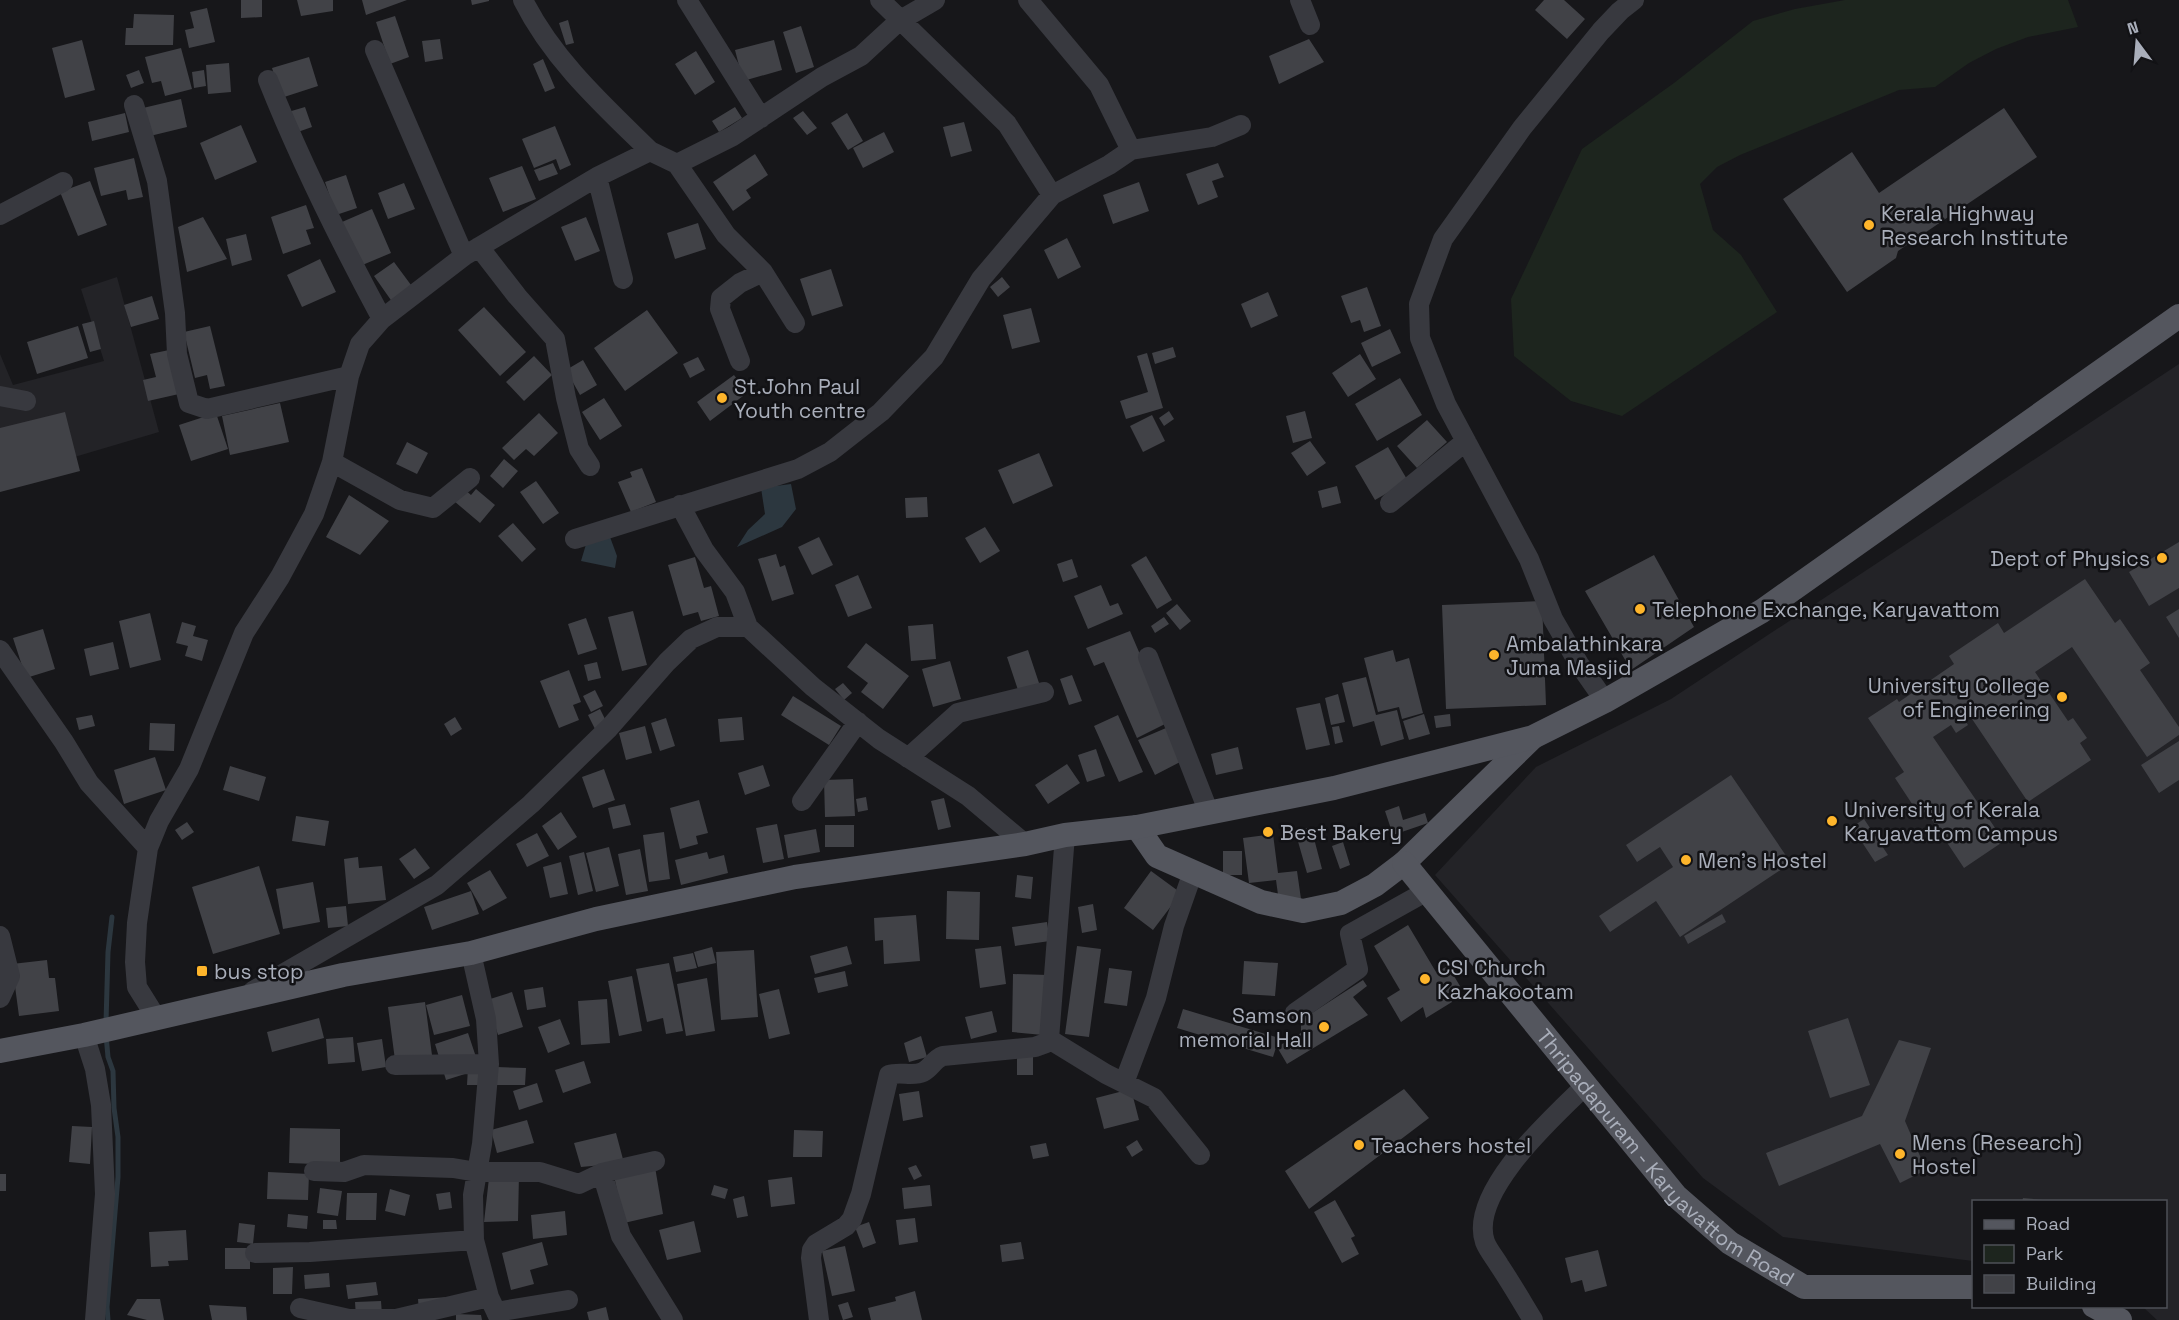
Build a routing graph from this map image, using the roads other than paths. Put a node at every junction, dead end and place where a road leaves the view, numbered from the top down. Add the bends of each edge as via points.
1 (524, 0) edge
2 (687, 0) edge
3 (879, 0) edge
4 (935, 0) edge
5 (1028, 0) edge
6 (1300, 0) edge
7 (1634, 0) edge
8 (900, 21) junction
9 (1310, 25) dead end
10 (375, 50) dead end
11 (268, 80) dead end
12 (134, 105) dead end
13 (761, 118) junction
14 (1241, 125) dead end
15 (1131, 150) junction
16 (650, 151) junction
17 (677, 164) junction
18 (597, 177) junction
19 (63, 182) dead end
20 (1052, 195) junction
21 (0, 215) edge
22 (472, 251) junction
23 (763, 272) junction
24 (623, 279) dead end
25 (2179, 316) edge
26 (382, 319) junction
27 (795, 323) dead end
28 (740, 361) dead end
29 (349, 376) junction
30 (0, 396) edge
31 (26, 401) dead end
32 (1466, 441) junction
33 (332, 462) junction
34 (590, 466) dead end
35 (470, 478) dead end
36 (1390, 503) dead end
37 (680, 505) junction
38 (575, 539) dead end
39 (748, 627) junction
40 (0, 650) edge
41 (1148, 657) dead end
42 (1044, 692) dead end
43 (1605, 701) junction
44 (858, 722) junction
45 (1533, 737) junction
46 (908, 758) junction
47 (802, 801) dead end
48 (1209, 813) junction
49 (1137, 826) junction
50 (1065, 835) junction
51 (1025, 844) junction
52 (148, 848) junction
53 (1404, 863) junction
54 (1193, 872) junction
55 (1427, 891) junction
56 (0, 936) edge
57 (471, 953) junction
58 (0, 998) edge
59 (238, 1000) junction
60 (1295, 1013) dead end
61 (157, 1019) junction
62 (89, 1034) junction
63 (1049, 1039) junction
64 (0, 1052) edge
65 (489, 1064) junction
66 (395, 1065) dead end
67 (1124, 1083) junction
68 (1585, 1086) junction
69 (1200, 1155) dead end
70 (655, 1161) dead end
71 (314, 1171) dead end
72 (477, 1172) junction
73 (602, 1173) junction
74 (474, 1240) junction
75 (255, 1253) dead end
76 (1972, 1287) edge
77 (568, 1300) dead end
78 (300, 1308) dead end
79 (2098, 1308) edge
80 (495, 1310) edge
81 (95, 1320) edge
82 (673, 1320) edge
83 (819, 1320) edge
84 (1533, 1320) edge
85 (2120, 1320) edge

1 - 16 street via 557,54
2 - 13 street
3 - 8 street
4 - 8 street
5 - 15 street via 1099,86
6 - 9 street
7 - 32 street via 1601,31 1522,128 1439,249 1419,304 1420,338 1446,404
8 - 13 street via 861,56
8 - 20 street via 1007,124
10 - 22 street
11 - 26 street via 332,225
12 - 29 street via 157,181 176,313 177,354 189,403 207,409
13 - 17 street
14 - 15 street via 1212,137
15 - 20 street
16 - 17 street
16 - 18 street
17 - 23 street via 726,235
18 - 22 street
18 - 24 street
19 - 21 street
20 - 37 street via 981,279 934,357 882,412 830,452 798,469
22 - 26 street
22 - 34 street via 555,339 579,449
23 - 27 street
23 - 28 street via 721,298 720,309
25 - 43 main road via 1762,611
26 - 29 street via 360,345
29 - 33 street
30 - 31 street
32 - 36 street
32 - 43 street via 1529,559 1552,619
33 - 35 street via 400,500 433,508
33 - 52 street via 314,513 244,633 189,769
37 - 38 street
37 - 39 street via 704,550 735,592
39 - 44 street
39 - 59 street via 717,627 691,639 609,728 531,804 437,885
40 - 52 street via 88,783
41 - 48 street
42 - 46 street via 958,713
43 - 45 main road
44 - 46 street
44 - 47 street
45 - 48 main road via 1334,788
45 - 53 main road
46 - 51 street via 968,796
48 - 49 main road
49 - 50 main road
49 - 54 main road via 1157,856
50 - 51 main road
50 - 63 street
51 - 57 main road via 795,878 596,919
52 - 61 street via 135,962 137,987
53 - 54 main road via 1376,885 1341,903 1303,912 1261,902
53 - 55 main road, Thripadapuram - Karyavattom Road
54 - 67 street via 1174,926 1156,998
55 - 60 street via 1350,934 1358,969
55 - 68 main road, Thripadapuram - Karyavattom Road
56 - 58 street via 10,976
57 - 59 main road via 343,975
57 - 65 street via 486,1019
59 - 61 main road
61 - 62 main road
62 - 64 main road
62 - 81 street via 101,1105 105,1194
63 - 67 street
63 - 83 street via 1035,1047 943,1056 923,1072 889,1075 852,1219 812,1250
65 - 66 street
65 - 72 street
67 - 69 street via 1154,1098
68 - 76 main road, Thripadapuram - Karyavattom Road via 1676,1196 1730,1243 1804,1287
68 - 84 street via 1527,1144 1497,1185 1484,1212 1485,1242
70 - 73 street
71 - 72 street via 338,1173 364,1165
72 - 73 street via 540,1172 579,1184
72 - 74 street via 472,1195
73 - 82 street via 621,1236
74 - 75 street
74 - 80 street
77 - 80 street
78 - 80 street via 350,1319
79 - 85 main road

